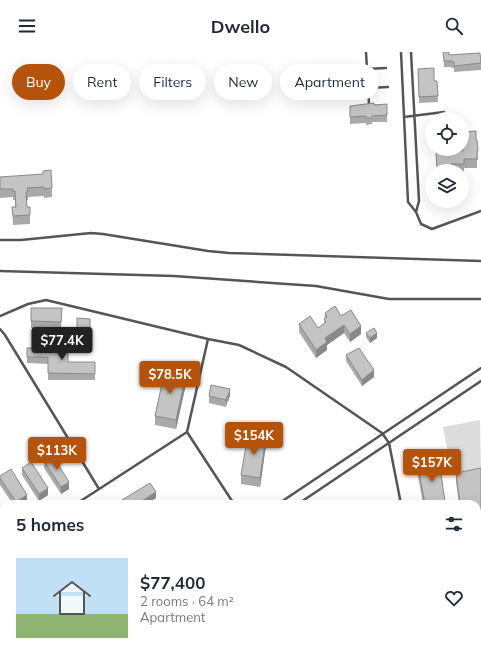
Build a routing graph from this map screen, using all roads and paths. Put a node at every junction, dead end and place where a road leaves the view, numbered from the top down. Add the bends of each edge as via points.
1 (366, 52) edge
2 (401, 52) edge
3 (411, 52) edge
4 (367, 64) edge
5 (379, 68) edge
6 (386, 68) dead end
7 (379, 87) edge
8 (388, 87) dead end
9 (369, 100) edge
10 (369, 104) edge
11 (425, 115) edge
12 (414, 116) junction
13 (404, 117) junction
14 (481, 211) edge
15 (416, 212) junction
16 (0, 240) edge
17 (481, 260) edge
18 (0, 272) edge
19 (481, 299) edge
20 (0, 316) edge
21 (0, 329) edge
22 (208, 339) junction
23 (481, 368) edge
24 (481, 381) edge
25 (187, 432) junction
26 (382, 433) junction
27 (389, 443) junction
28 (99, 489) junction
29 (82, 500) edge
30 (231, 500) edge
31 (284, 500) edge
32 (304, 500) edge
33 (399, 500) edge

1 - 4 lane
2 - 13 lane
3 - 12 lane
5 - 6 lane
7 - 8 lane
9 - 10 lane
11 - 12 lane
12 - 13 lane
12 - 15 lane via 419,201
13 - 15 lane via 408,202
14 - 15 lane via 432,229 421,224
16 - 17 lane via 91,233 229,253
18 - 19 lane via 174,276 316,286 389,299
20 - 22 lane via 28,304 46,300
21 - 28 lane
22 - 25 lane
22 - 26 lane via 239,345 286,367
23 - 26 lane
24 - 27 lane
25 - 28 lane
25 - 30 lane
26 - 27 lane
26 - 31 lane
27 - 32 lane
27 - 33 lane
28 - 29 lane

